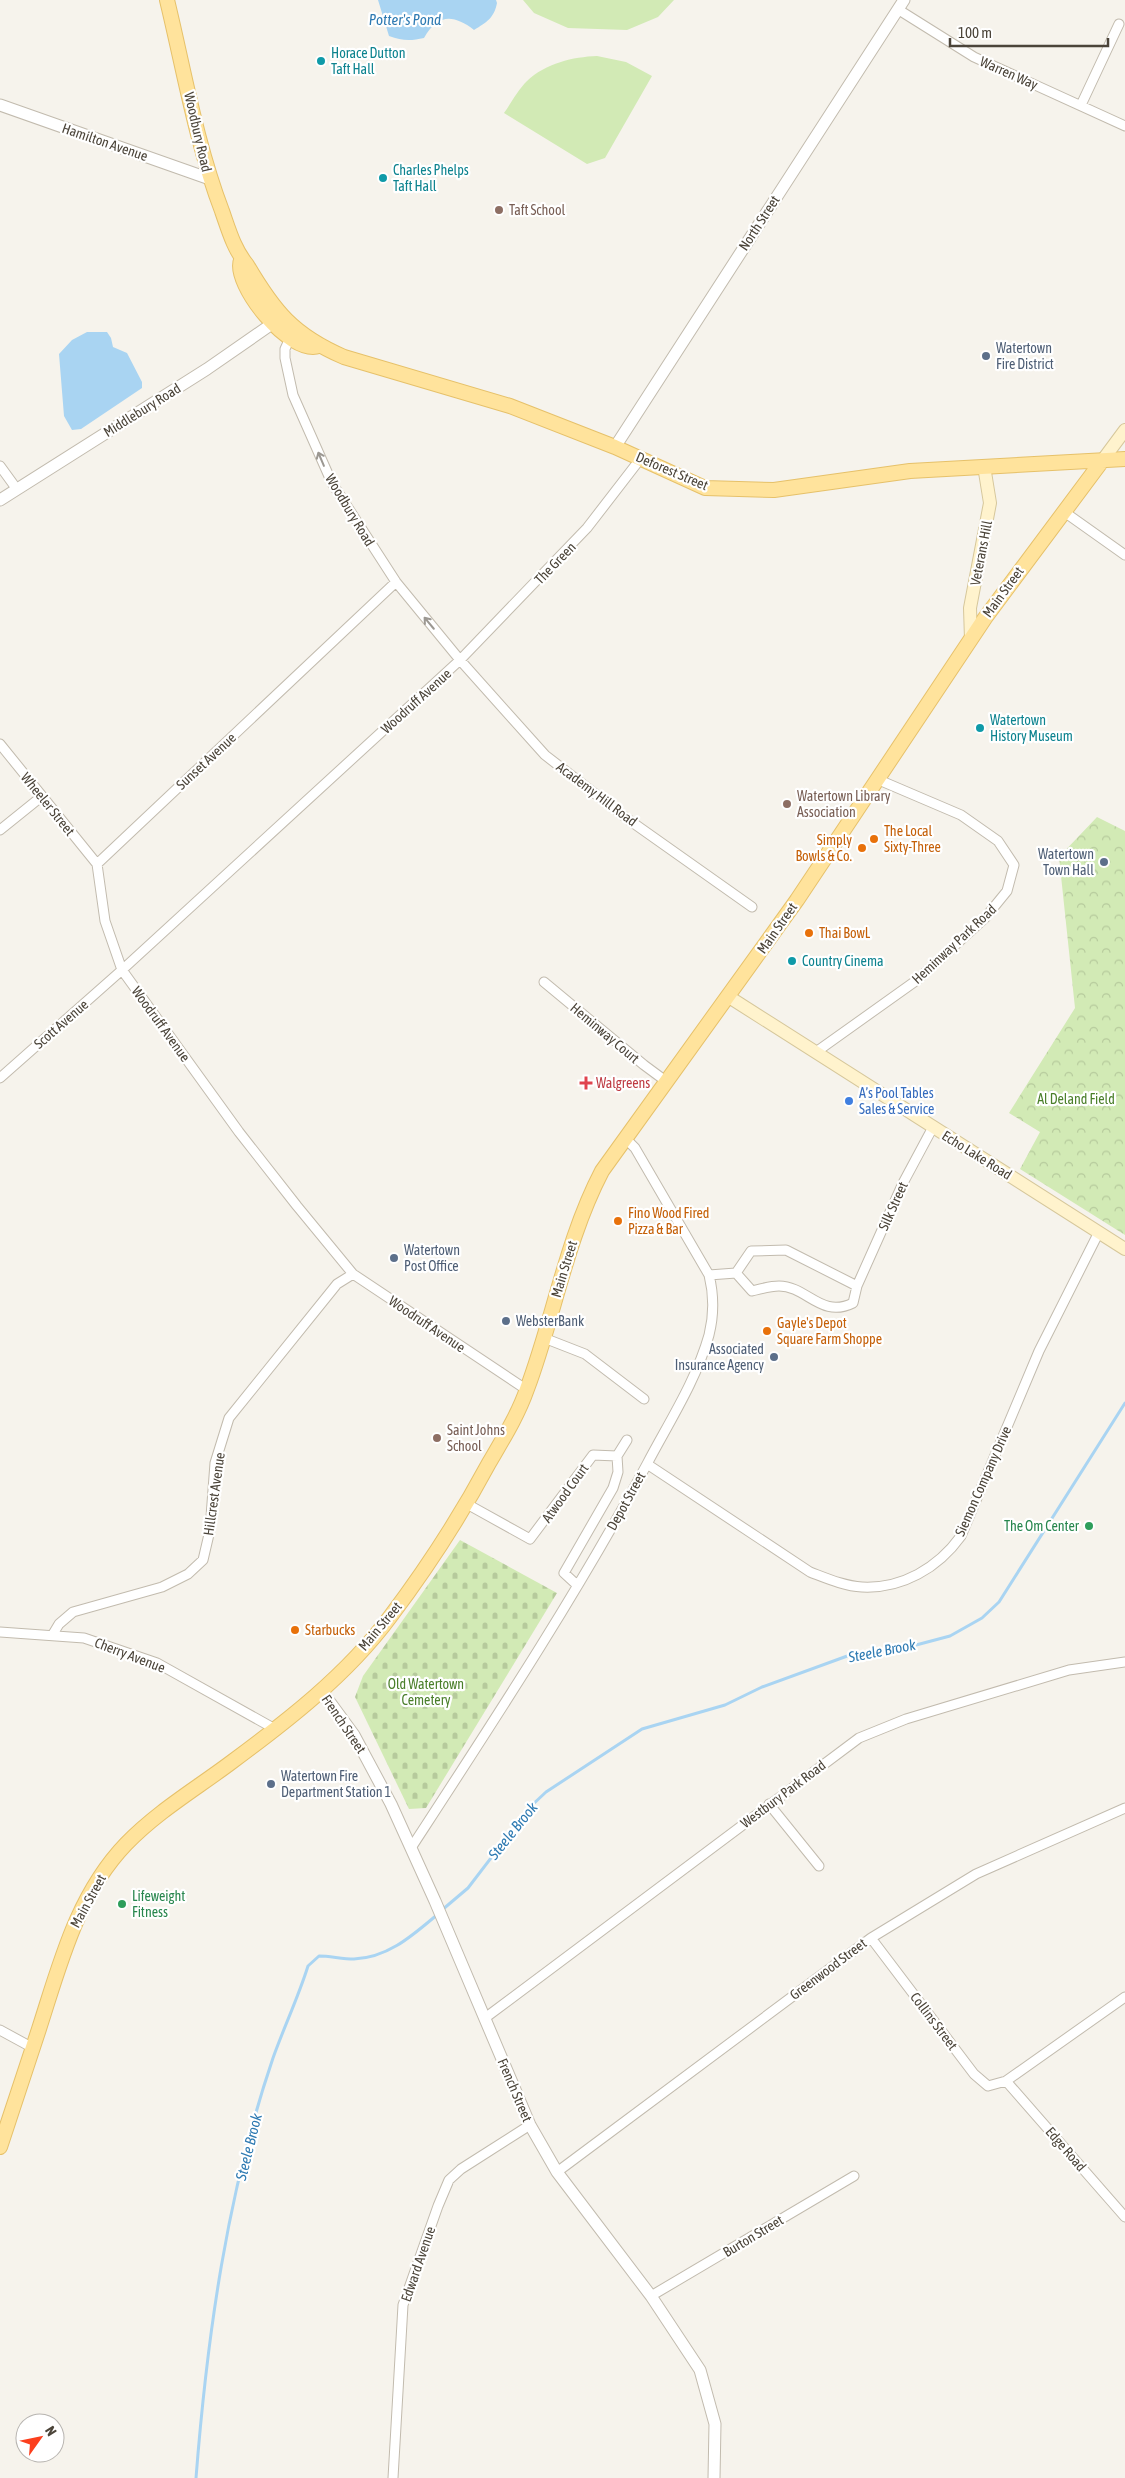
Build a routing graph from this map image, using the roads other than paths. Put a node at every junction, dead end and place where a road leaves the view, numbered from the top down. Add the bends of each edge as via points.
1 (167, 0) edge
2 (902, 5) edge
3 (1119, 24) dead end
4 (0, 105) edge
5 (1081, 105) junction
6 (1125, 126) edge
7 (210, 178) junction
8 (277, 320) junction
9 (290, 338) junction
10 (319, 346) junction
11 (1125, 430) edge
12 (615, 447) junction
13 (641, 458) junction
14 (1125, 459) edge
15 (1102, 461) junction
16 (0, 466) edge
17 (984, 466) junction
18 (16, 488) junction
19 (0, 500) edge
20 (1063, 511) junction
21 (1125, 555) edge
22 (396, 582) junction
23 (970, 639) junction
24 (460, 660) junction
25 (0, 744) edge
26 (879, 780) junction
27 (41, 797) junction
28 (0, 830) edge
29 (97, 864) junction
30 (752, 907) dead end
31 (122, 970) junction
32 (544, 982) dead end
33 (729, 997) junction
34 (816, 1052) junction
35 (0, 1078) edge
36 (667, 1082) junction
37 (933, 1128) junction
38 (625, 1138) junction
39 (1099, 1232) junction
40 (1125, 1249) edge
41 (736, 1273) junction
42 (353, 1274) junction
43 (709, 1275) junction
44 (857, 1286) junction
45 (544, 1338) junction
46 (527, 1390) junction
47 (644, 1399) dead end
48 (626, 1440) dead end
49 (617, 1456) junction
50 (647, 1464) junction
51 (467, 1504) junction
52 (577, 1585) junction
53 (0, 1632) edge
54 (53, 1634) junction
55 (1125, 1662) edge
56 (321, 1690) junction
57 (275, 1729) junction
58 (769, 1804) junction
59 (1125, 1808) edge
60 (412, 1848) junction
61 (819, 1866) dead end
62 (871, 1938) junction
63 (1125, 1997) edge
64 (484, 2018) junction
65 (0, 2030) edge
66 (33, 2048) junction
67 (1006, 2080) junction
68 (530, 2125) junction
69 (0, 2147) edge
70 (557, 2172) junction
71 (854, 2176) dead end
72 (1125, 2218) edge
73 (652, 2296) junction
74 (393, 2478) edge
75 (714, 2478) edge

1 - 7 main road, Woodbury Road
2 - 5 street, Warren Way via 974,57
2 - 12 street, North Street
3 - 5 street
4 - 7 street, Hamilton Avenue
5 - 6 street, Warren Way
7 - 8 main road, Woodbury Road via 241,260 248,264
8 - 9 main road, Woodbury Road
8 - 10 main road, Woodbury Road
8 - 18 street, Middlebury Road via 207,369
9 - 10 main road, Woodbury Road via 308,347
22 -> 9 street, Woodbury Road via 332,483 293,395 285,358
10 - 12 main road, Deforest Street via 344,357 510,406
11 - 15 main road, Main Street
12 - 13 main road, Deforest Street
13 - 17 main road, Deforest Street via 705,488 744,490 774,490 910,471
13 - 24 street, The Green via 587,528
14 - 15 main road, Deforest Street
15 - 17 main road, Deforest Street
15 - 20 main road, Main Street
16 - 18 street
17 - 23 main road, Veterans Hill via 990,503 970,608
18 - 19 street, Middlebury Road
20 - 21 street
20 - 23 main road, Main Street
24 -> 22 street, Woodbury Road
22 - 29 street, Sunset Avenue
23 - 26 main road, Main Street
24 - 30 street, Academy Hill Road via 545,755 629,820
24 - 31 street, Woodruff Avenue
25 - 27 street, Wheeler Street
26 - 33 main road, Main Street
26 - 34 street, Heminway Park Road via 961,815 998,841 1014,864 1007,891 985,918 917,980
27 - 28 street
27 - 29 street, Wheeler Street
29 - 31 street via 105,921
31 - 35 street, Scott Avenue
31 - 42 street, Woodruff Avenue via 239,1132
32 - 36 street, Heminway Court
33 - 34 main road, Echo Lake Road
33 - 36 main road, Main Street
34 - 37 main road, Echo Lake Road
36 - 38 main road, Main Street
37 - 39 main road, Echo Lake Road
37 - 44 street, Silk Street via 903,1183
38 - 43 street, Depot Street via 635,1148
38 - 45 main road, Main Street via 591,1193 573,1240
39 - 40 main road, Echo Lake Road
39 - 50 street, Siemon Company Drive via 1039,1351 961,1536 948,1554 919,1575 861,1587 810,1572
41 - 43 street
41 - 44 street via 751,1251 786,1250
41 - 44 street, Silk Street via 752,1291 780,1286 824,1306 842,1308 853,1303
42 - 46 street, Woodruff Avenue
42 - 54 street, Hillcrest Avenue via 337,1284 229,1418 215,1464 210,1530 203,1560 188,1574 162,1587 73,1612
43 - 50 street, Depot Street via 713,1310 709,1334 699,1364
45 - 46 main road, Main Street
45 - 47 street via 585,1354
46 - 51 main road, Main Street
48 - 49 street
49 - 51 street, Atwood Court via 593,1455 530,1538
49 - 52 street via 618,1472 613,1488 564,1573
50 - 52 street, Depot Street
51 - 56 main road, Main Street via 388,1620
52 - 60 street, Depot Street
53 - 54 street, Cherry Avenue
54 - 57 street, Cherry Avenue via 84,1638 157,1663
55 - 58 street, Westbury Park Road via 1069,1670 906,1719 859,1738
56 - 57 main road, Main Street
56 - 60 street, French Street via 361,1748
57 - 66 main road, Main Street via 151,1820 101,1875 70,1934
58 - 61 street
58 - 64 street, Westbury Park Road
59 - 62 street, Greenwood Street via 976,1874
60 - 64 street, French Street
62 - 67 street, Collins Street via 974,2074 988,2086
62 - 70 street, Greenwood Street
63 - 67 street
64 - 68 street, French Street
65 - 66 street
66 - 69 main road, Main Street
67 - 72 street, Edge Road
68 - 70 street, French Street
68 - 74 street, Edward Avenue via 461,2169 449,2180 438,2206 403,2305
70 - 73 street, French Street
71 - 73 street, Burton Street
73 - 75 street, French Street via 700,2370 715,2424

